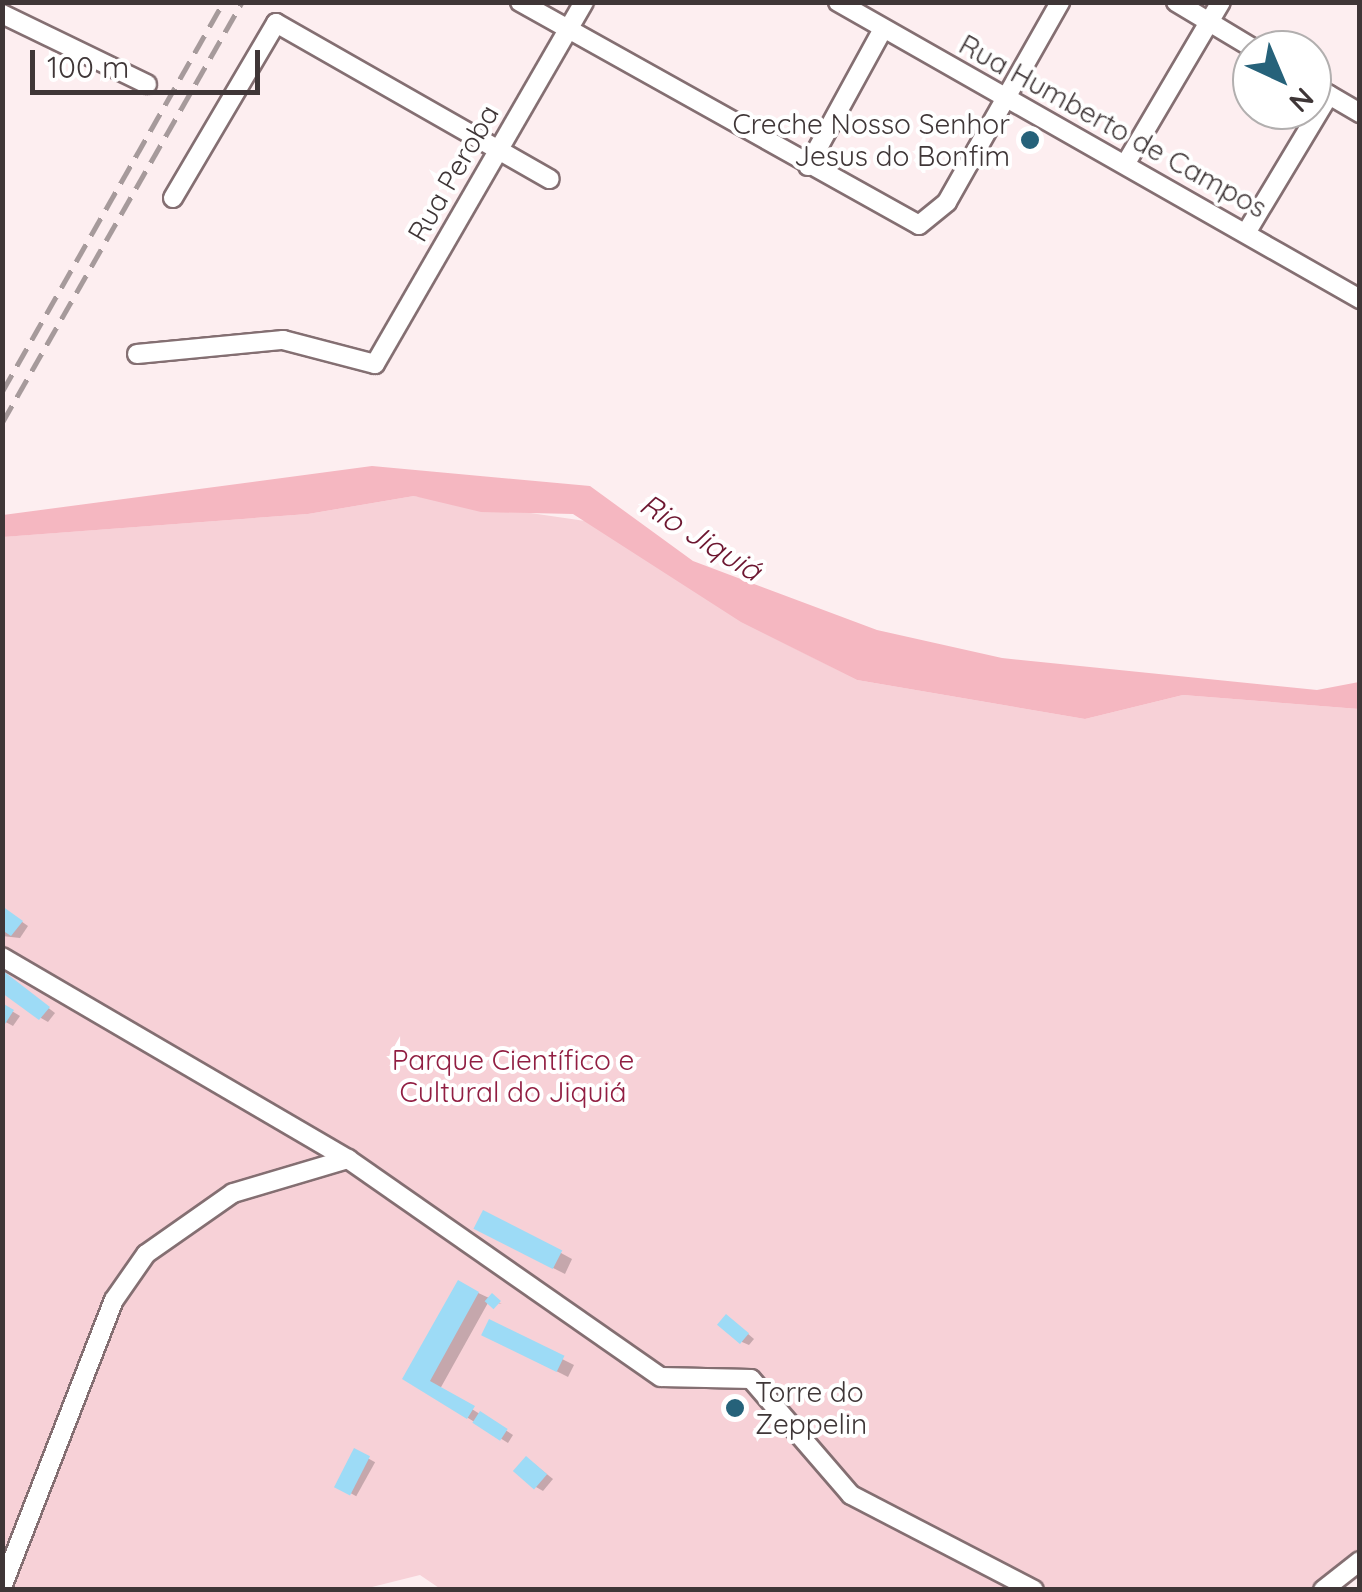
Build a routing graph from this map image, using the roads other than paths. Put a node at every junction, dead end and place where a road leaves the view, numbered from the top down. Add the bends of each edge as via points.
1 (520, 2) edge
2 (584, 2) edge
3 (838, 2) edge
4 (1060, 2) edge
5 (1176, 2) edge
6 (1221, 2) edge
7 (2, 14) edge
8 (1210, 21) junction
9 (883, 29) junction
10 (568, 31) junction
11 (1232, 35) edge
12 (148, 84) dead end
13 (1006, 97) junction
14 (1332, 97) edge
15 (1360, 113) edge
16 (1308, 130) edge
17 (499, 146) junction
18 (1126, 163) junction
19 (808, 166) junction
20 (550, 179) dead end
21 (174, 198) dead end
22 (1246, 232) junction
23 (1360, 300) edge
24 (138, 354) dead end
25 (2, 957) edge
26 (348, 1159) junction
27 (1360, 1561) edge
28 (2, 1586) edge
29 (1034, 1590) edge
30 (1323, 1590) edge

1 - 10 street
2 - 10 street, Rua Peroba
3 - 9 street, Rua Humberto de Campos
4 - 13 street
5 - 8 street
6 - 8 street
7 - 12 street
8 - 11 street
8 - 18 street
9 - 13 street, Rua Humberto de Campos
9 - 19 street
10 - 17 street, Rua Peroba
10 - 19 street
13 - 18 street, Rua Humberto de Campos
13 - 19 street via 940,212 908,223
14 - 15 street
16 - 22 street
17 - 20 street
17 - 21 street via 279,23 264,32
17 - 24 street, Rua Peroba via 386,348 366,366 284,340
18 - 22 street, Rua Humberto de Campos
22 - 23 street, Rua Humberto de Campos
25 - 26 street
26 - 28 street via 204,1207 137,1266 114,1300
26 - 29 street via 661,1377 751,1379 851,1495
27 - 30 street

